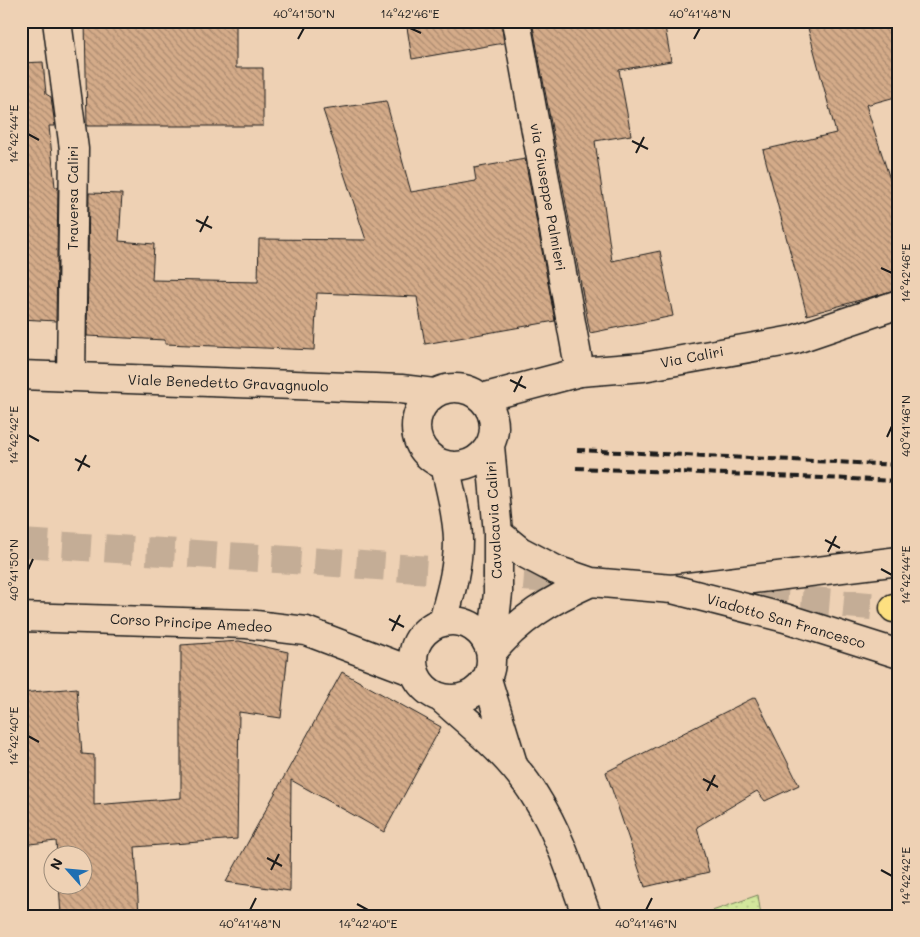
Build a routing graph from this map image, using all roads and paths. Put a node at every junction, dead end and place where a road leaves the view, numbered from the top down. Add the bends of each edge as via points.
1 (57, 21) edge
2 (516, 21) edge
3 (899, 304) edge
4 (580, 372) junction
5 (21, 375) edge
6 (71, 377) junction
7 (434, 393) junction
8 (482, 398) junction
9 (490, 446) junction
10 (444, 465) junction
11 (498, 533) junction
12 (899, 561) edge
13 (591, 582) junction
14 (672, 589) junction
15 (21, 617) edge
16 (443, 621) junction
17 (899, 654) edge
18 (489, 666) junction
19 (414, 672) junction
20 (442, 699) junction
21 (514, 767) junction
22 (587, 916) edge

1 - 6 main road, Traversa Caliri via 74,149
2 - 4 main road, via Giuseppe Palmieri
3 - 4 main road, Via Caliri via 793,340 643,367
4 - 8 main road, Via Caliri
5 - 6 main road, Viale Benedetto Gravagnuolo
6 - 7 main road, Viale Benedetto Gravagnuolo
7 - 8 main road via 459,387
7 - 10 main road via 418,413 417,439 428,455
8 - 9 main road via 494,420
9 - 10 main road via 471,464 458,467
9 - 11 main road, Cavalcavia Caliri
10 - 16 main road via 455,510 458,541 452,589
11 - 13 main road, Viadotto San Francesco via 520,551 556,570
11 - 18 main road, Cavalcavia Caliri via 498,593
12 - 14 main road, Viadotto San Francesco
13 - 14 main road, Viadotto San Francesco
13 - 18 main road, Viadotto San Francesco via 553,599 525,618 507,633
14 - 17 main road, Viadotto San Francesco, bridge via 785,618
15 - 19 main road, Corso Principe Amedeo via 202,622 306,631
16 - 18 main road via 456,620 468,624 487,641
16 - 19 main road via 421,635 412,658
18 - 20 main road via 479,690 468,697
18 - 21 main road
19 - 20 main road via 420,684
20 - 21 main road
21 - 22 main road via 537,798 562,846

